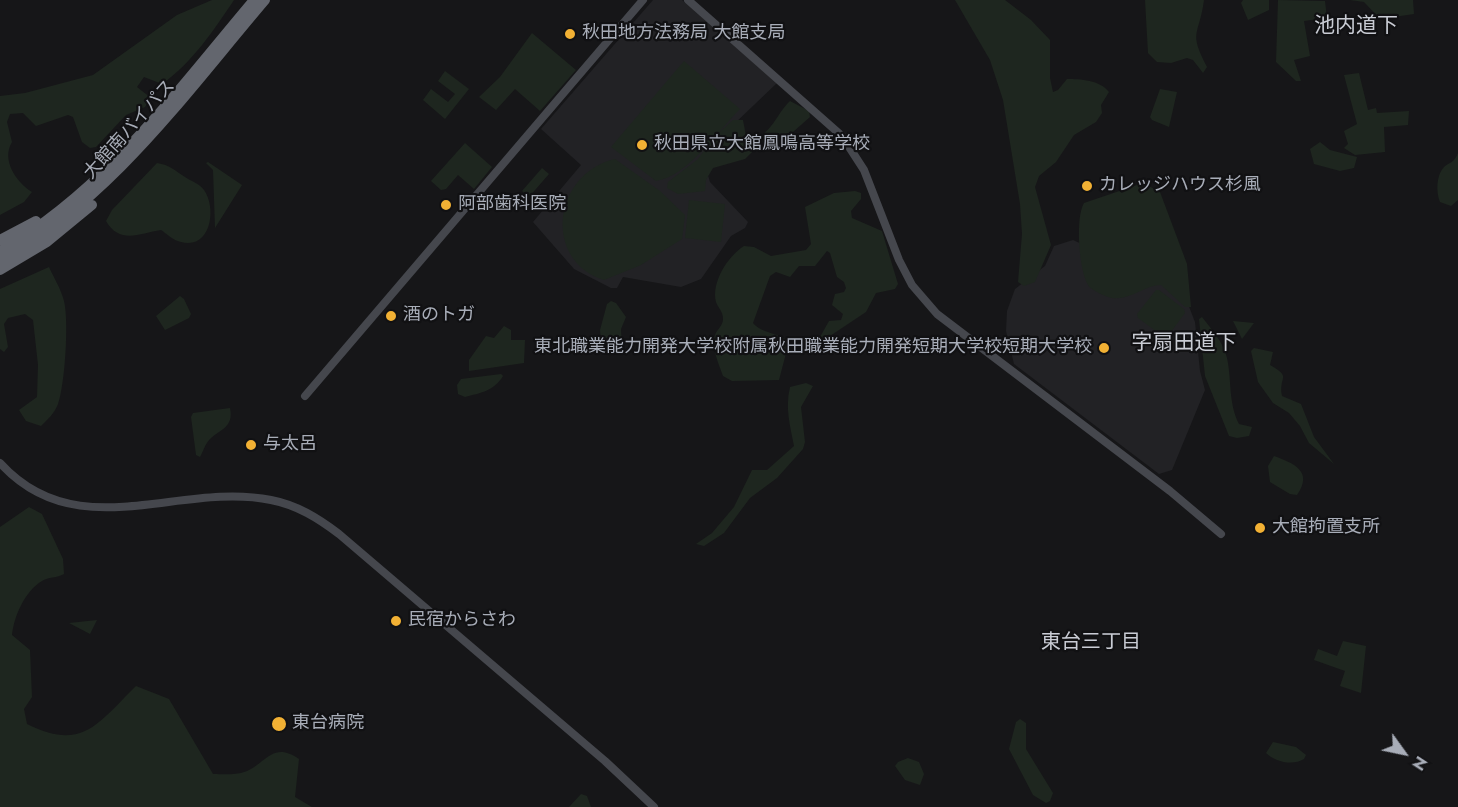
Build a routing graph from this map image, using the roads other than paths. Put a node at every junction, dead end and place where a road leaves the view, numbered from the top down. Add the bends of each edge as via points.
1 (265, 0) edge
2 (643, 0) edge
3 (688, 0) edge
4 (253, 4) edge
5 (139, 142) junction
6 (0, 240) edge
7 (0, 251) edge
8 (0, 261) edge
9 (0, 270) edge
10 (305, 396) dead end
11 (0, 463) edge
12 (1221, 534) dead end
13 (654, 807) edge

1 - 4 highway, 大館南バイパス
2 - 10 street
3 - 12 street via 842,136 864,170 899,260 930,307 1170,490
4 - 5 highway, 大館南バイパス
5 - 6 highway via 68,200
5 - 7 highway, 大館南バイパス via 68,205
5 - 8 highway, 大館南バイパス via 72,213
5 - 9 highway via 106,189 75,220
11 - 13 street via 36,491 74,505 104,508 244,497 307,511 605,760

